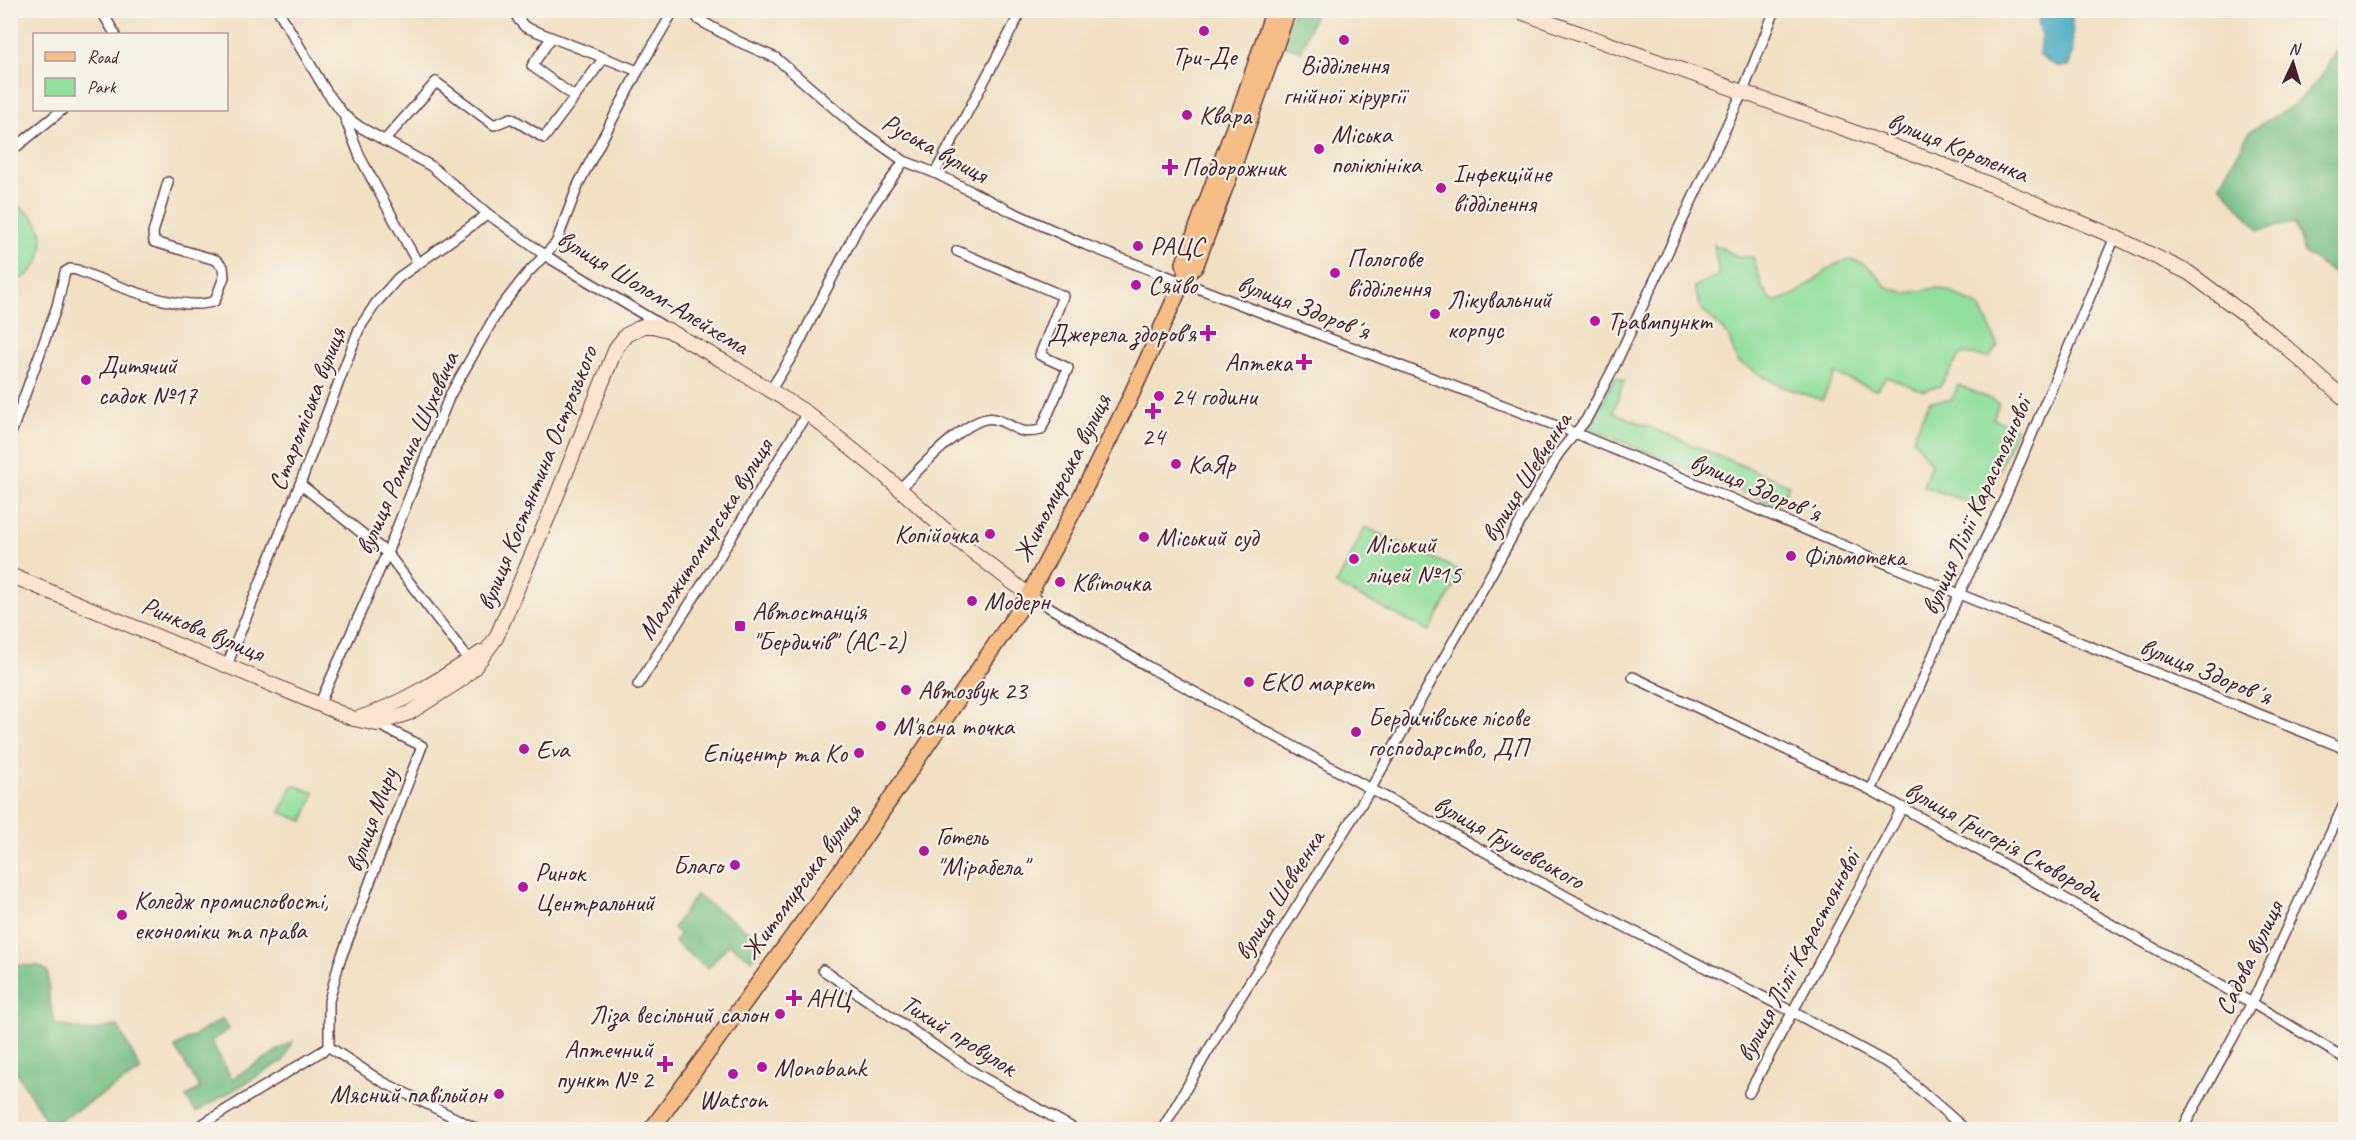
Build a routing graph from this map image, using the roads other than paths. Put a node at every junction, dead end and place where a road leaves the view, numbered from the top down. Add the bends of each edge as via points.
1 (101, 10) edge
2 (279, 10) edge
3 (518, 10) edge
4 (674, 10) edge
5 (693, 10) edge
6 (1022, 10) edge
7 (1274, 10) edge
8 (1288, 10) edge
9 (1515, 10) edge
10 (1775, 10) edge
11 (1546, 16) edge
12 (115, 33) edge
13 (551, 38) junction
14 (604, 58) junction
15 (638, 70) junction
16 (1743, 92) junction
17 (575, 97) junction
18 (61, 111) edge
19 (344, 115) junction
20 (384, 141) junction
21 (10, 152) edge
22 (904, 161) junction
23 (935, 173) junction
24 (168, 182) dead end
25 (488, 214) junction
26 (2115, 237) junction
27 (957, 251) dead end
28 (546, 256) junction
29 (418, 264) junction
30 (1184, 278) junction
31 (668, 330) junction
32 (770, 391) junction
33 (2346, 400) edge
34 (807, 413) junction
35 (1575, 433) junction
36 (10, 436) edge
37 (300, 484) junction
38 (900, 489) junction
39 (387, 553) junction
40 (10, 575) edge
41 (1959, 594) junction
42 (1029, 595) junction
43 (488, 648) junction
44 (469, 660) junction
45 (227, 665) junction
46 (1633, 677) dead end
47 (638, 686) dead end
48 (319, 705) junction
49 (354, 719) junction
50 (377, 724) junction
51 (2346, 748) edge
52 (1370, 790) junction
53 (1871, 790) junction
54 (2346, 800) edge
55 (1902, 808) junction
56 (823, 970) dead end
57 (2252, 1003) junction
58 (1793, 1012) junction
59 (329, 1047) junction
60 (2346, 1059) edge
61 (1749, 1093) dead end
62 (193, 1130) edge
63 (479, 1130) edge
64 (651, 1130) edge
65 (1076, 1130) edge
66 (1162, 1130) edge
67 (1966, 1130) edge
68 (2182, 1130) edge

1 - 12 street
2 - 19 street, вулиця Шолом-Алейхема
3 - 13 street via 518,19 525,27
4 - 15 street, вулиця Романа Шухевича
5 - 22 street, Руська вулиця via 699,20 776,58 857,128
6 - 23 street
7 - 30 main road via 1184,262
8 - 30 main road, Житомирська вулиця via 1195,267
9 - 11 main road, вулиця Короленка
10 - 16 street, вулиця Шевченка
11 - 16 main road, вулиця Короленка
13 - 14 street
13 - 17 street via 532,66
14 - 15 street
14 - 17 street
15 - 28 street, вулиця Романа Шухевича via 579,183 556,243
16 - 26 main road, вулиця Короленка via 1934,161
16 - 35 street, вулиця Шевченка via 1614,367
17 - 20 street via 544,138 511,118 494,125 436,82
18 - 21 street
19 - 20 street, вулиця Шолом-Алейхема
19 - 29 street via 360,157
20 - 25 street, вулиця Шолом-Алейхема via 431,166
22 - 23 street, Руська вулиця
22 - 32 street via 858,227 795,351
23 - 30 street, Руська вулиця via 1086,245
24 - 36 street via 153,233 154,242 216,260 223,267 224,277 215,301 196,305 147,295 77,270 65,272 57,306
25 - 28 street, вулиця Шолом-Алейхема
25 - 29 street, Староміська вулиця
26 - 33 main road, вулиця Короленка via 2189,273 2271,333
26 - 41 street, вулиця Лілії Карастоянової via 2006,496
27 - 38 street via 1063,296 1040,355 1068,368 1041,430 1027,434 992,418 974,423
28 - 31 street, вулиця Шолом-Алейхема
28 - 39 street, вулиця Романа Шухевича via 498,311 450,395
29 - 37 street, Староміська вулиця via 398,278 359,329
30 - 35 street, вулиця Здоровʼя
30 - 42 main road, Житомирська вулиця via 1083,492
31 - 32 main road, вулиця Шолом-Алейхема
31 - 43 main road, вулиця Костянтина Острозького via 644,326 626,335 616,348 507,616
32 - 34 main road, вулиця Шолом-Алейхема
34 - 38 main road, вулиця Шолом-Алейхема
34 - 47 street, Маложитомирська вулиця
35 - 41 street, вулиця Здоровʼя
35 - 52 street, вулиця Шевченка via 1559,453
37 - 39 street
37 - 45 street, Староміська вулиця
38 - 42 main road, вулиця Шолом-Алейхема via 952,536
39 - 44 street
39 - 48 street, вулиця Романа Шухевича
40 - 45 main road, Ринкова вулиця
41 - 51 street, вулиця Здоровʼя
41 - 53 street, вулиця Лілії Карастоянової
42 - 52 street, вулиця Грушевського via 1147,666
42 - 64 main road, Житомирська вулиця via 855,851
43 - 44 main road
43 - 50 main road, вулиця Костянтина Острозького via 474,668 442,694 410,713
44 - 49 main road via 404,699
45 - 48 main road, Ринкова вулиця
46 - 53 street, вулиця Григорія Сковороди
48 - 49 main road, Ринкова вулиця
49 - 50 main road, Ринкова вулиця
50 - 59 street, вулиця Миру via 422,746 339,963 329,1001
52 - 58 street, вулиця Грушевського via 1582,905
52 - 66 street, вулиця Шевченка via 1228,1016
53 - 55 street, вулиця Григорія Сковороди
54 - 57 street, Садова вулиця
55 - 57 street, вулиця Григорія Сковороди
55 - 58 street, вулиця Лілії Карастоянової
56 - 65 street, Тихий провулок via 975,1072
57 - 60 street, вулиця Григорія Сковороди
57 - 68 street, Садова вулиця
58 - 61 street, вулиця Лілії Карастоянової
58 - 67 street, вулиця Грушевського via 1893,1066
59 - 62 street
59 - 63 street via 381,1081

